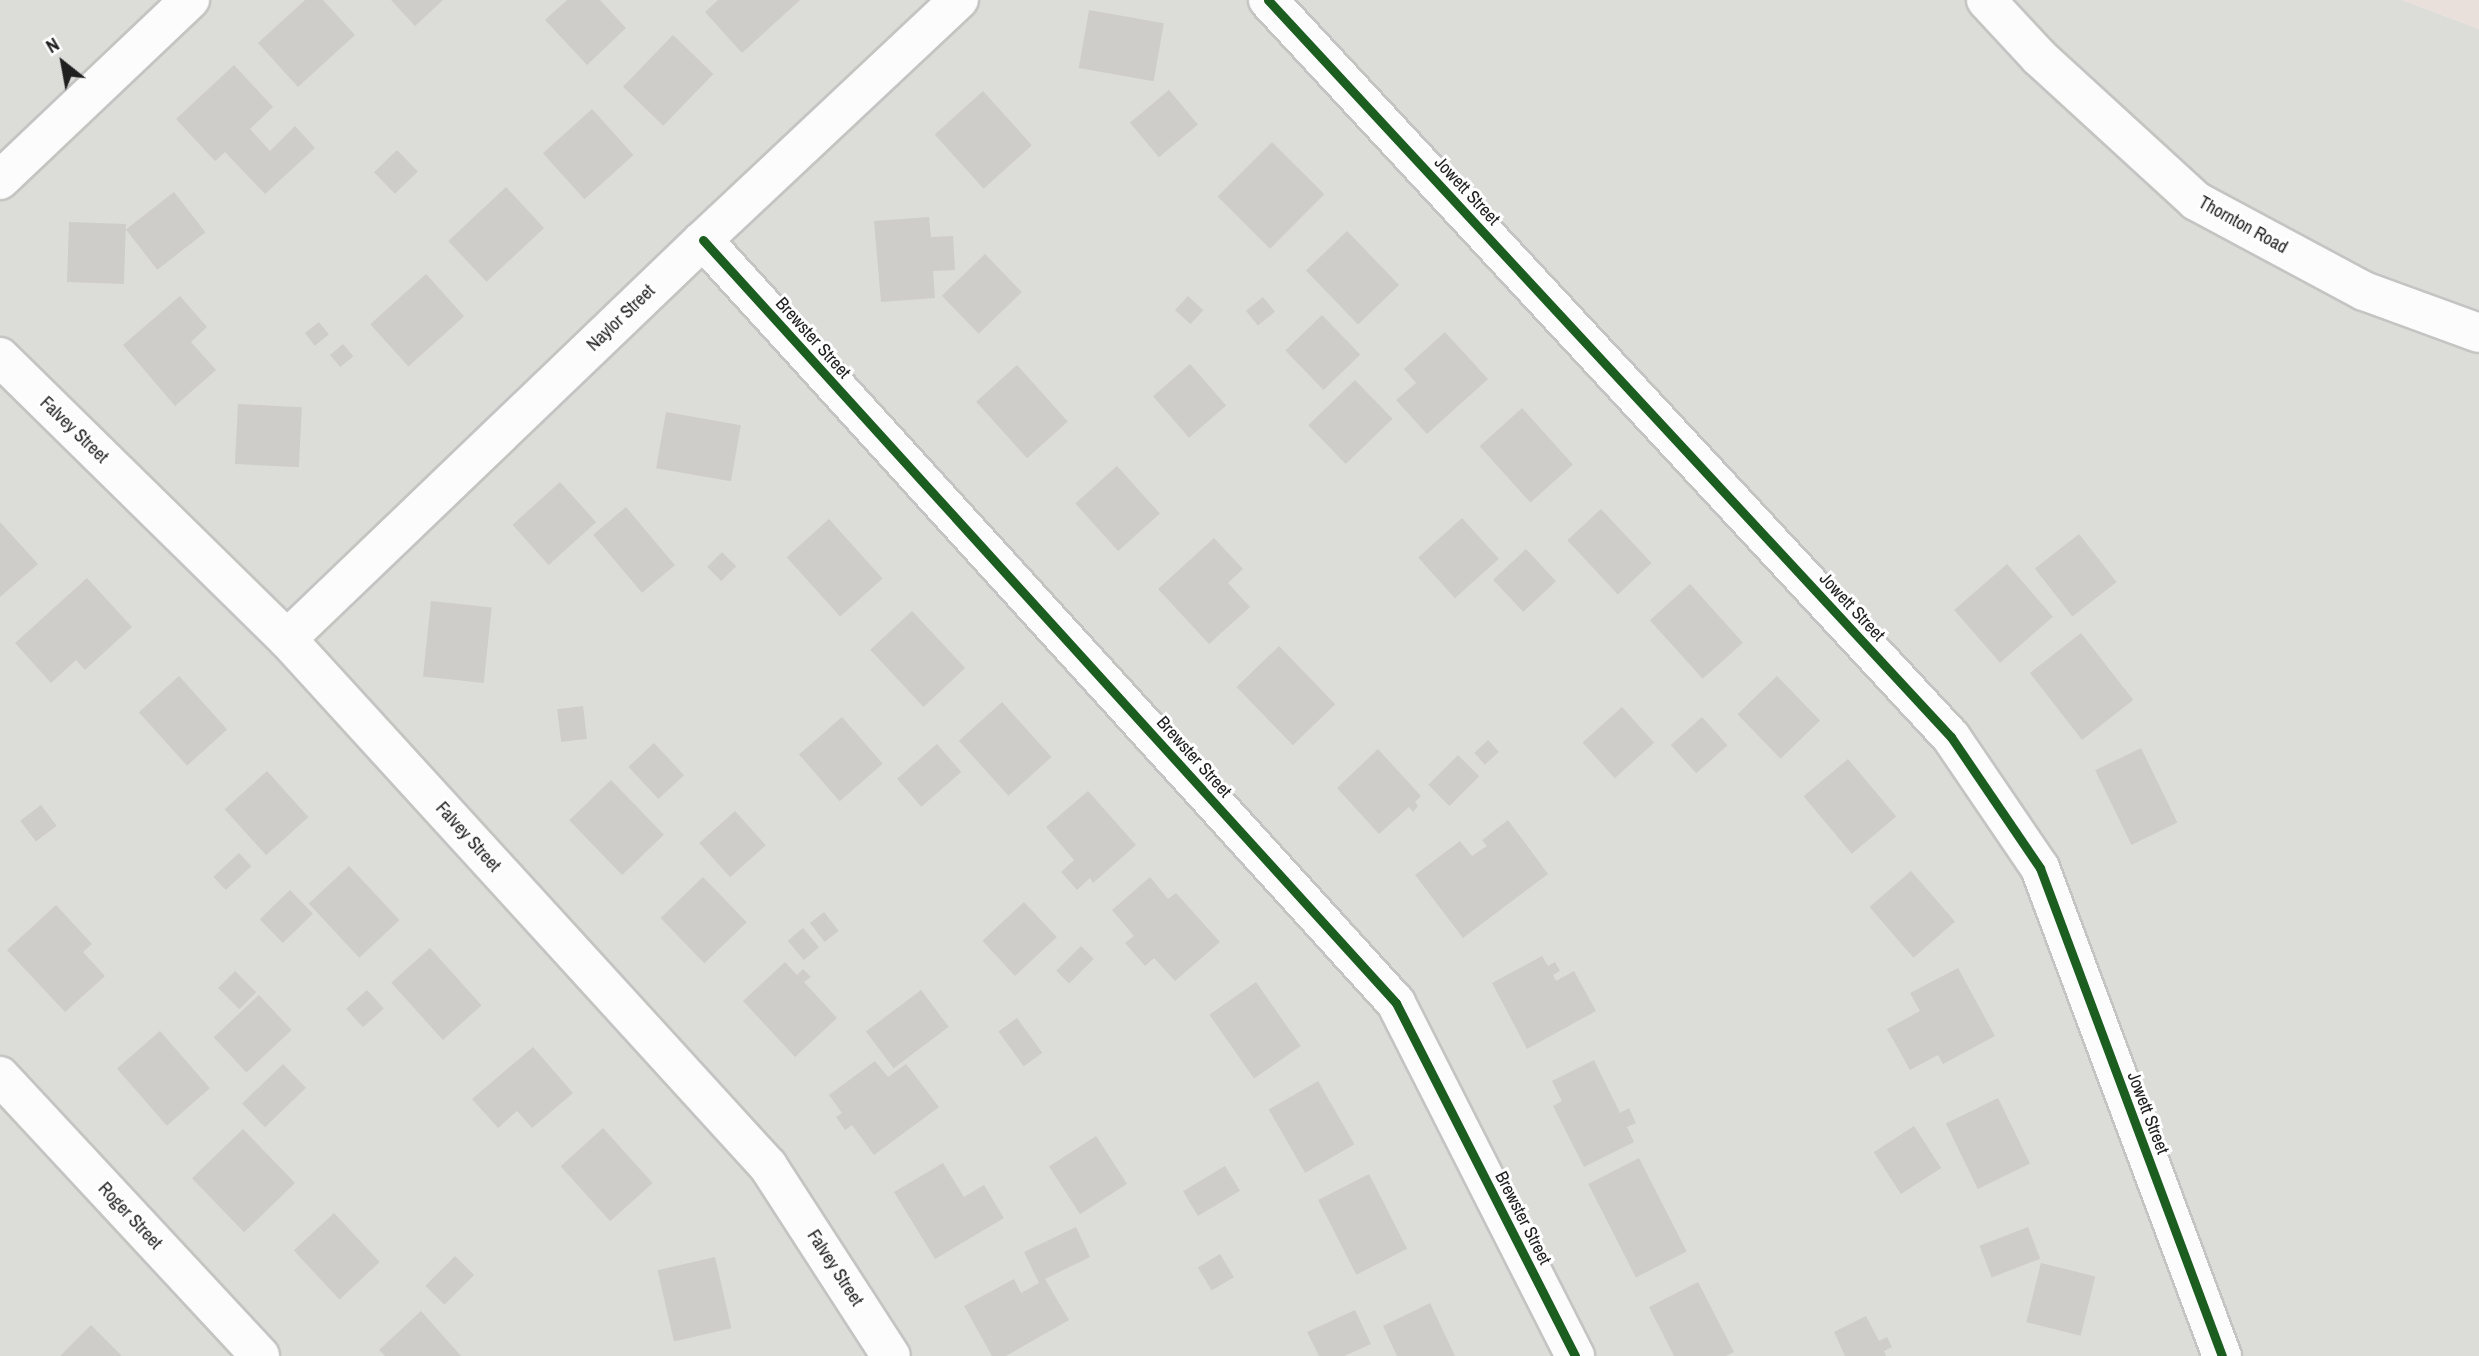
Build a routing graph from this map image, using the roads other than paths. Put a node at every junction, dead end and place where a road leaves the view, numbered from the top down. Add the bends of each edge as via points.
1 (190, 0) edge
2 (959, 0) edge
3 (1268, 0) edge
4 (1986, 0) edge
5 (0, 180) edge
6 (703, 240) junction
7 (2479, 333) edge
8 (0, 357) edge
9 (287, 639) junction
10 (0, 1076) edge
11 (882, 1352) edge
12 (260, 1356) edge
13 (1575, 1356) edge
14 (2222, 1356) edge

1 - 5 street
2 - 6 street, Naylor Street
3 - 14 street, Jowett Street via 1951,737 2040,868
4 - 7 street, Thornton Road via 2039,57 2196,201 2364,291
6 - 9 street, Naylor Street
6 - 13 street, Brewster Street via 1396,1003
8 - 9 street, Falvey Street
9 - 11 street, Falvey Street via 768,1166
10 - 12 street, Roger Street

